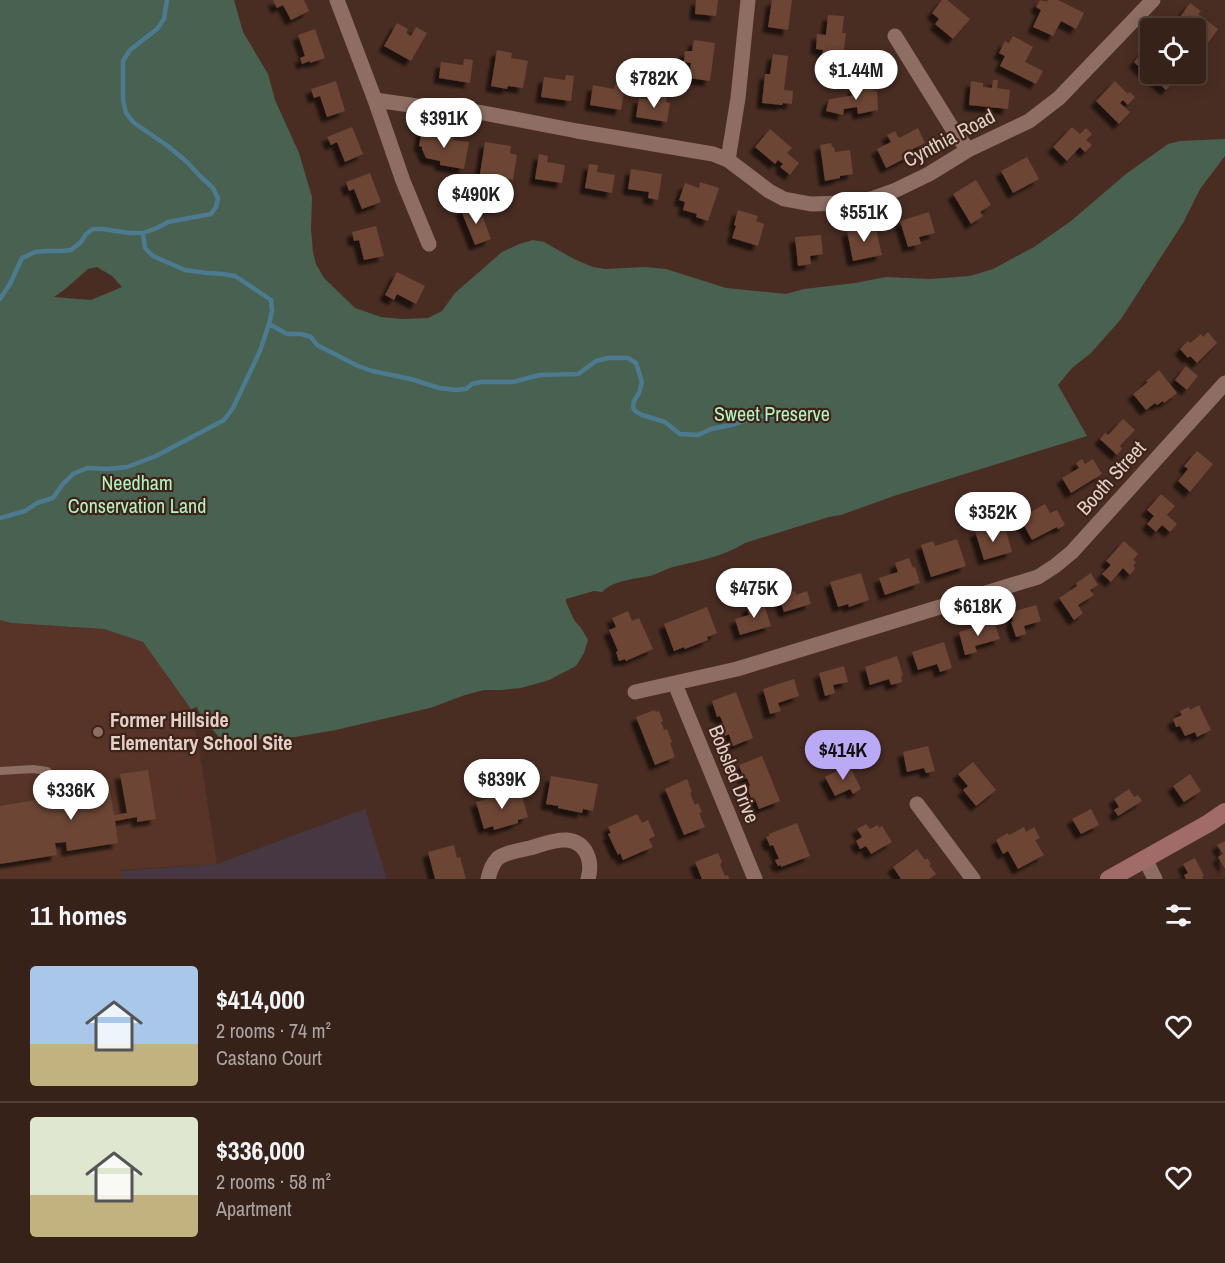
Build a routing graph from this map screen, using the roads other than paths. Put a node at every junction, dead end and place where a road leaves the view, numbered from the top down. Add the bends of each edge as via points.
1 (337, 0) edge
2 (748, 0) edge
3 (1153, 0) edge
4 (896, 36) dead end
5 (375, 100) junction
6 (968, 150) junction
7 (728, 160) junction
8 (429, 244) dead end
9 (1225, 383) edge
10 (675, 684) junction
11 (635, 692) dead end
12 (0, 771) edge
13 (47, 771) dead end
14 (917, 804) dead end
15 (1225, 812) edge
16 (1145, 860) junction
17 (488, 879) edge
18 (588, 879) edge
19 (755, 879) edge
20 (973, 879) edge
21 (1110, 879) edge
22 (1155, 879) edge

1 - 5 street
2 - 7 street
3 - 6 street, Cynthia Road via 1059,98 1029,122
4 - 6 street
5 - 7 street, Cynthia Road via 473,111 713,154
5 - 8 street
6 - 7 street, Cynthia Road via 896,190 846,203 811,204 784,199
9 - 10 street, Booth Street via 1072,552 1038,577 748,666
10 - 11 street, Booth Street
10 - 19 street, Bobsled Drive
12 - 13 lane
14 - 20 street
15 - 16 main road
16 - 21 main road
16 - 22 street
17 - 18 street via 490,868 499,858 568,840 586,852 590,860

